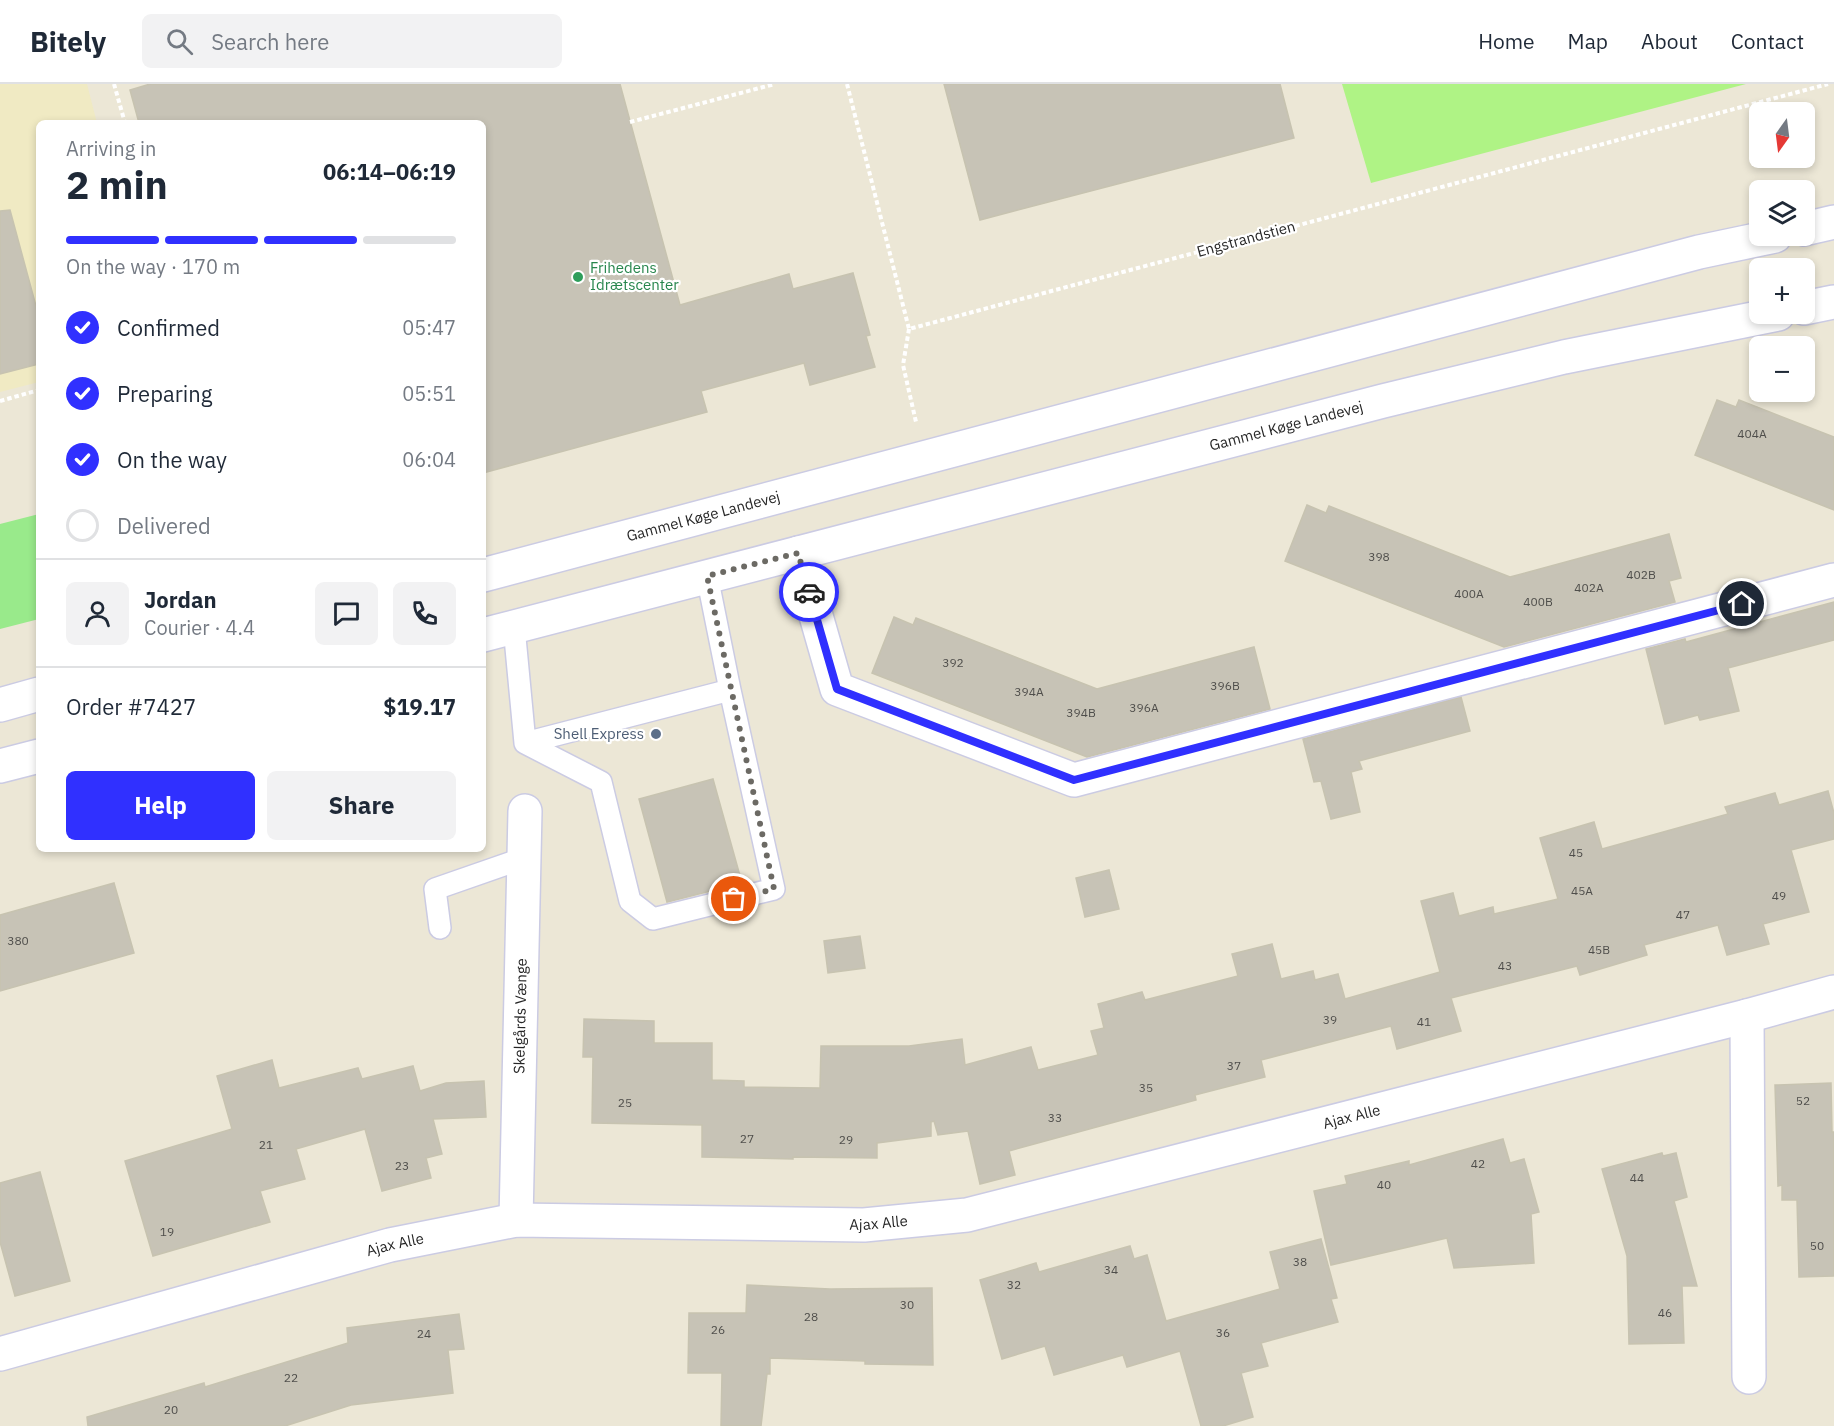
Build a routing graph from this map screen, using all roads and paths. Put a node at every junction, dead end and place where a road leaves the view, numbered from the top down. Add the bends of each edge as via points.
1 (114, 84) edge
2 (775, 84) edge
3 (847, 84) edge
4 (1828, 84) edge
5 (124, 120) edge
6 (630, 122) dead end
7 (1834, 222) edge
8 (1815, 226) edge
9 (1749, 241) edge
10 (1834, 302) edge
11 (1815, 306) edge
12 (1749, 320) edge
13 (909, 329) junction
14 (36, 391) edge
15 (0, 401) edge
16 (924, 456) junction
17 (798, 553) junction
18 (486, 574) edge
19 (707, 576) junction
20 (1834, 580) edge
21 (498, 631) edge
22 (730, 690) junction
23 (36, 695) edge
24 (0, 705) edge
25 (525, 743) junction
26 (36, 757) edge
27 (0, 766) edge
28 (525, 811) dead end
29 (524, 858) junction
30 (440, 928) dead end
31 (1834, 992) edge
32 (1747, 1016) junction
33 (516, 1220) junction
34 (0, 1354) edge
35 (1749, 1377) dead end

1 - 5 path
2 - 6 path
3 - 13 path
4 - 13 path, Engstrandstien
7 - 8 street
9 - 16 street, Gammel Køge Landevej
10 - 11 street
12 - 17 street, Gammel Køge Landevej via 1564,357 1406,395
13 - 16 path via 903,365
14 - 15 path
16 - 18 street, Gammel Køge Landevej
17 - 19 street, Gammel Køge Landevej
17 - 20 street via 837,689 1074,780
19 - 21 street, Gammel Køge Landevej
19 - 22 lane
21 - 25 lane
22 - 25 lane
22 - 25 lane via 774,889 653,920 630,901 601,782
23 - 24 street
26 - 27 street
28 - 29 street, Skelgårds Vænge
29 - 30 lane via 435,889
29 - 33 street, Skelgårds Vænge
31 - 32 street, Ajax Alle
32 - 33 street, Ajax Alle via 967,1215 864,1225
32 - 35 street
33 - 34 street, Ajax Alle via 390,1245

